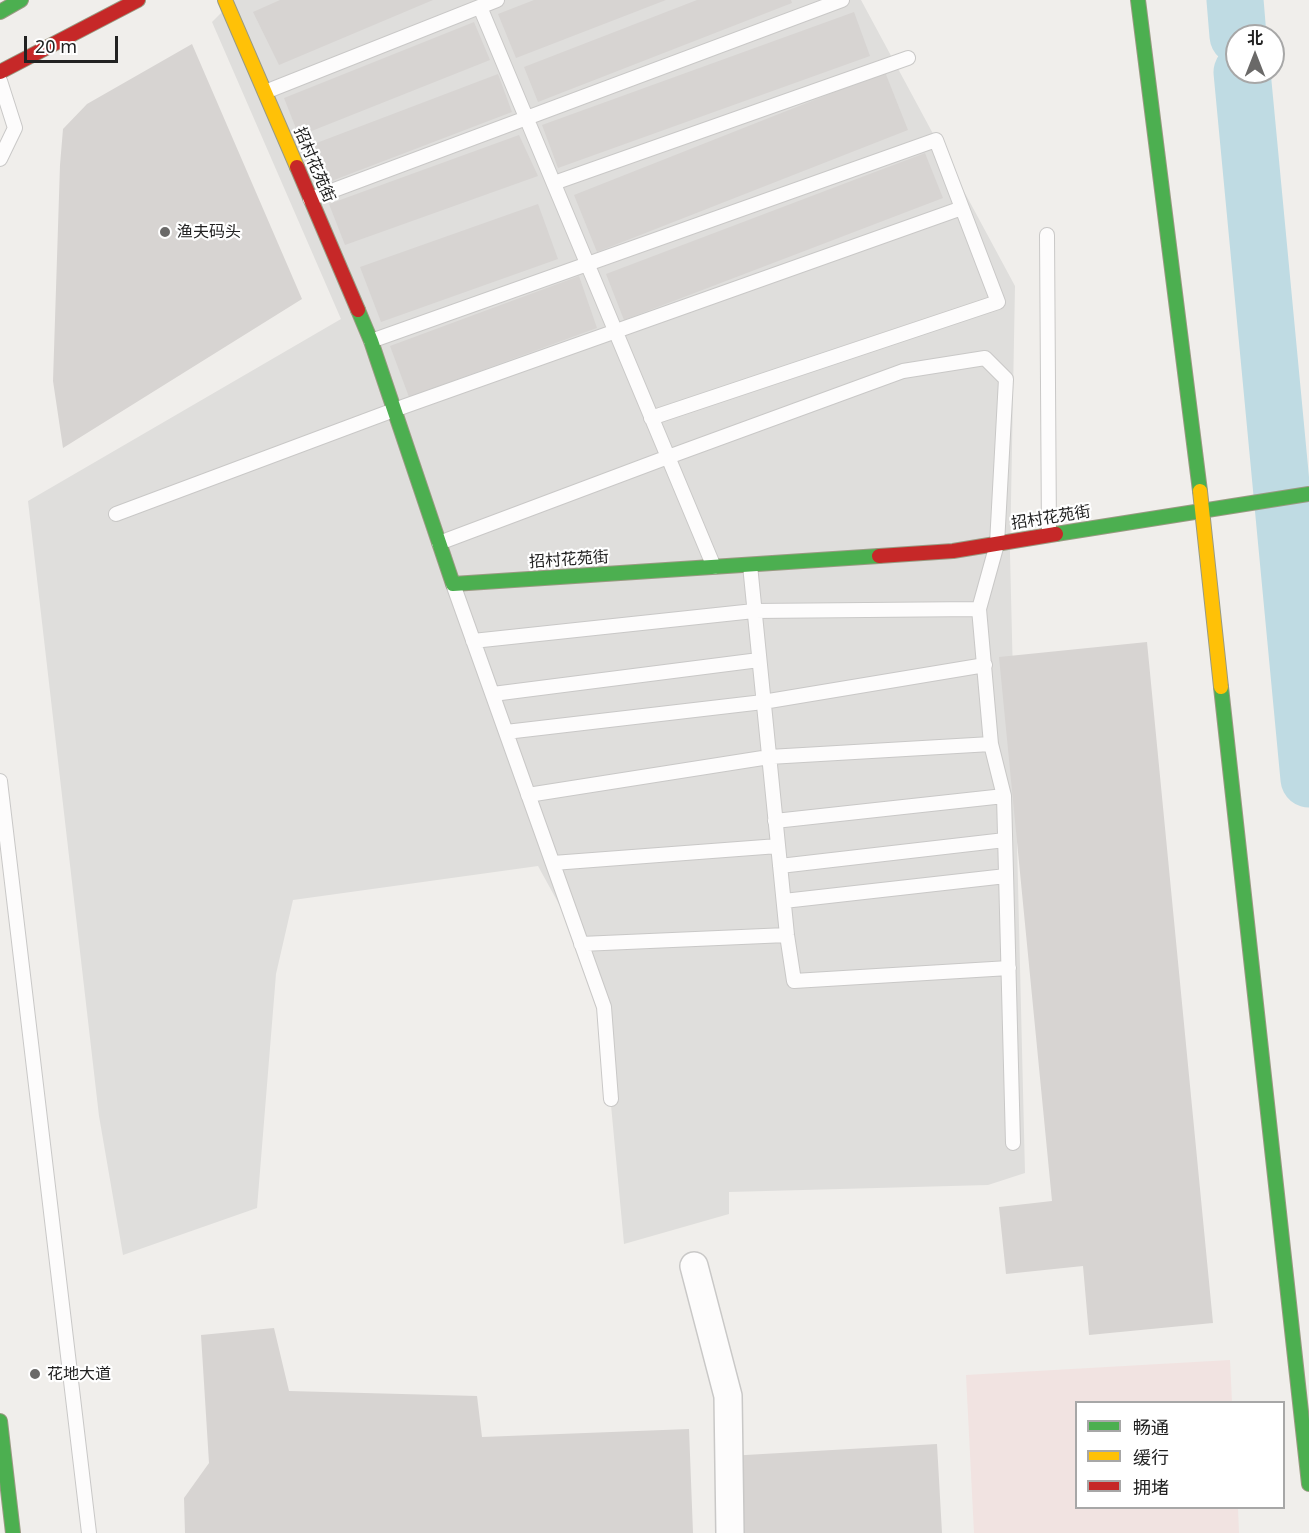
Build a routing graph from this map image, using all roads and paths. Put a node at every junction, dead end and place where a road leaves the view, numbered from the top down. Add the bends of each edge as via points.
1 (21, 0) edge
2 (138, 0) edge
3 (225, 0) edge
4 (497, 0) edge
5 (842, 0) edge
6 (1138, 0) edge
7 (480, 7) junction
8 (0, 12) edge
9 (908, 58) dead end
10 (0, 72) edge
11 (0, 81) edge
12 (265, 92) junction
13 (526, 118) junction
14 (0, 159) edge
15 (554, 183) junction
16 (310, 199) junction
17 (963, 208) junction
18 (1047, 235) dead end
19 (587, 264) junction
20 (616, 332) junction
21 (370, 341) junction
22 (394, 410) junction
23 (651, 418) junction
24 (668, 457) junction
25 (1309, 494) edge
26 (1202, 510) junction
27 (116, 514) dead end
28 (1049, 535) junction
29 (439, 543) junction
30 (997, 544) junction
31 (750, 564) junction
32 (714, 567) junction
33 (453, 584) junction
34 (979, 609) junction
35 (754, 611) junction
36 (473, 641) junction
37 (759, 660) junction
38 (985, 665) junction
39 (493, 694) junction
40 (763, 702) junction
41 (506, 732) junction
42 (991, 744) junction
43 (769, 757) junction
44 (0, 781) edge
45 (528, 795) junction
46 (1004, 796) junction
47 (775, 821) junction
48 (1005, 840) junction
49 (778, 846) junction
50 (553, 863) junction
51 (780, 866) junction
52 (1006, 876) junction
53 (784, 901) junction
54 (787, 935) junction
55 (581, 944) junction
56 (1009, 968) junction
57 (611, 1099) dead end
58 (1013, 1143) dead end
59 (694, 1266) dead end
60 (0, 1421) edge
61 (1309, 1484) edge
62 (13, 1533) edge
63 (89, 1533) edge
64 (730, 1533) edge

1 - 8 street
2 - 10 street
3 - 12 street, 招村花苑街
4 - 7 lane
5 - 13 lane
6 - 26 street
7 - 12 lane
7 - 13 lane
9 - 15 lane
11 - 14 lane via 15,128
12 - 16 street, 招村花苑街
13 - 15 lane
13 - 16 lane
15 - 19 lane
16 - 21 street, 招村花苑街
17 - 19 lane via 936,140
17 - 20 lane
17 - 23 lane via 998,302
18 - 28 lane
19 - 20 lane
19 - 21 lane
20 - 22 lane
20 - 23 lane
21 - 22 street, 招村花苑街
22 - 27 lane
22 - 29 street, 招村花苑街
23 - 24 lane
24 - 29 lane
24 - 30 lane via 903,371 985,358 1006,379
24 - 32 lane
25 - 26 street, 招村花苑街
26 - 28 street, 招村花苑街
26 - 61 street
28 - 30 street, 招村花苑街
29 - 33 street, 招村花苑街
30 - 31 street, 招村花苑街 via 953,551
30 - 34 lane
31 - 32 street, 招村花苑街
31 - 35 lane
32 - 33 street, 招村花苑街
33 - 36 lane
34 - 35 lane
34 - 38 lane
35 - 36 lane
35 - 37 lane
36 - 39 lane
37 - 39 lane
37 - 40 lane
38 - 40 lane
38 - 42 lane
39 - 41 lane
40 - 41 lane
40 - 43 lane
41 - 45 lane
42 - 43 lane
42 - 46 lane
43 - 45 lane
43 - 47 lane
44 - 63 lane
45 - 50 lane
46 - 47 lane
46 - 48 lane
47 - 49 lane
48 - 51 lane
48 - 52 lane
49 - 50 lane
49 - 51 lane
50 - 55 lane
51 - 53 lane
52 - 53 lane
52 - 56 lane
53 - 54 lane
54 - 55 lane
54 - 56 lane via 794,981
55 - 57 lane via 604,1006
56 - 58 lane
59 - 64 street via 728,1396
60 - 62 street

